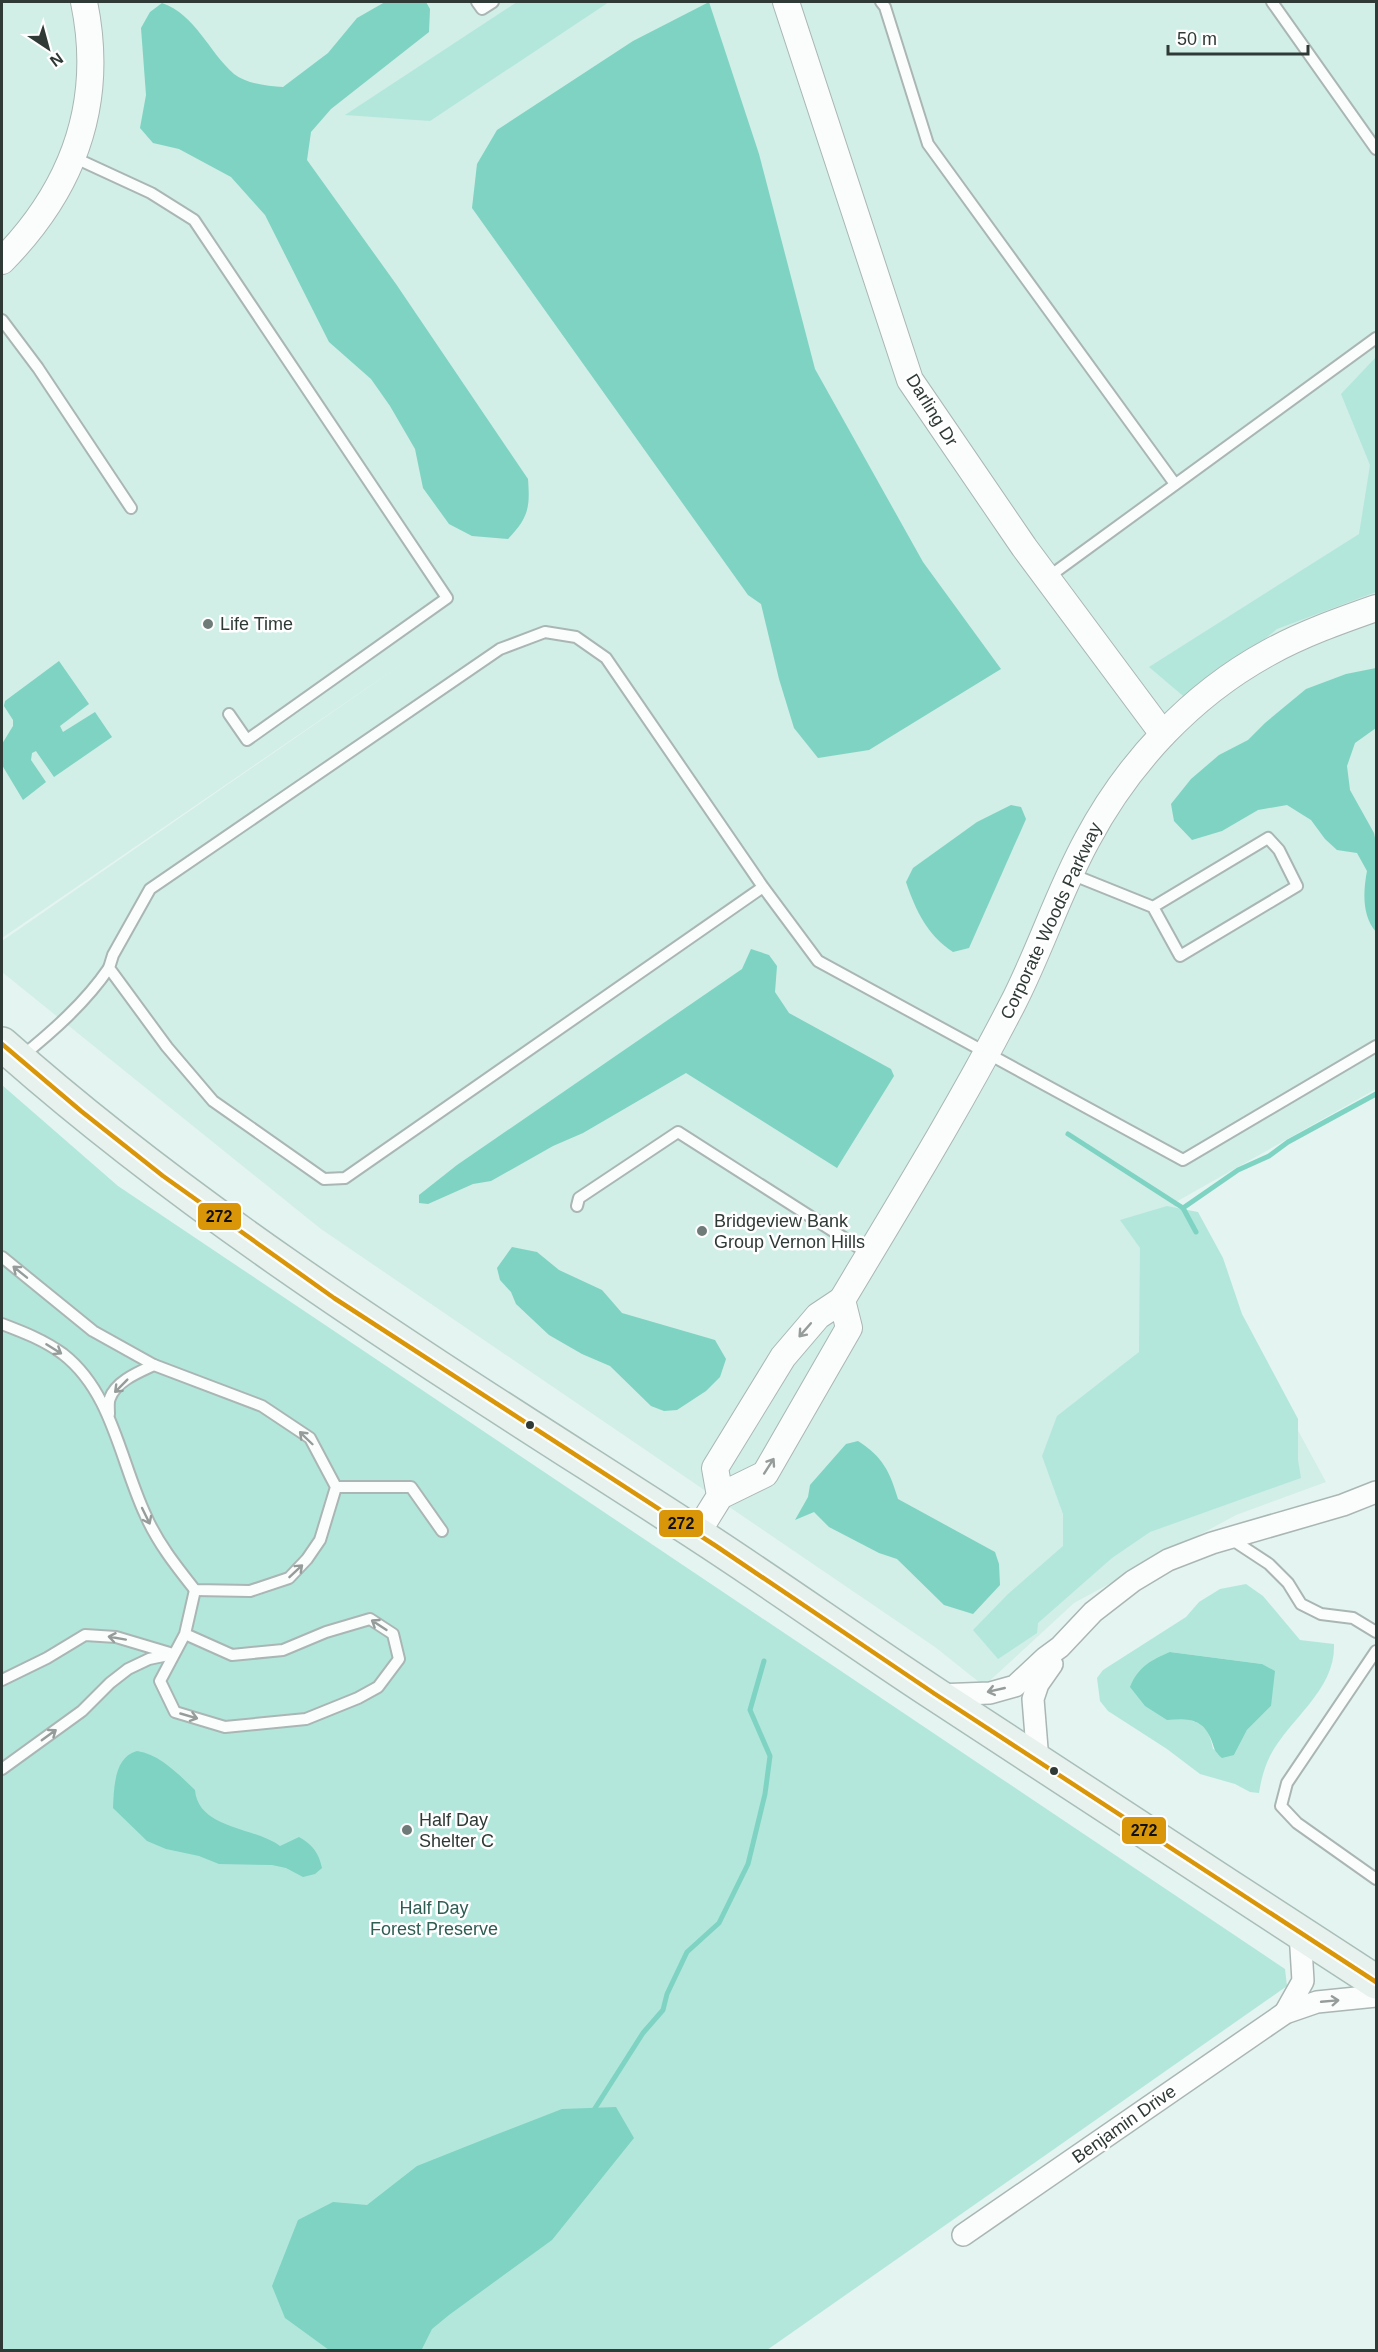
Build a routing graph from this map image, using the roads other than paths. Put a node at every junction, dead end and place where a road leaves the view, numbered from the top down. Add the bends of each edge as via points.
1 (84, 2) edge
2 (477, 2) edge
3 (493, 2) edge
4 (786, 2) edge
5 (881, 2) edge
6 (1272, 2) edge
7 (1377, 149) edge
8 (73, 156) junction
9 (2, 261) edge
10 (2, 320) edge
11 (1377, 338) edge
12 (1175, 484) junction
13 (131, 508) dead end
14 (1047, 578) junction
15 (1377, 608) edge
16 (229, 714) dead end
17 (1163, 734) junction
18 (1071, 874) junction
19 (763, 887) junction
20 (1152, 907) junction
21 (109, 968) junction
22 (1377, 1046) edge
23 (10, 1052) edge
24 (987, 1052) junction
25 (577, 1206) dead end
26 (870, 1254) junction
27 (2, 1257) edge
28 (842, 1300) junction
29 (2, 1324) edge
30 (154, 1365) junction
31 (109, 1422) junction
32 (336, 1487) junction
33 (1377, 1492) edge
34 (720, 1496) junction
35 (442, 1531) dead end
36 (697, 1533) junction
37 (1229, 1538) junction
38 (195, 1590) junction
39 (1377, 1632) edge
40 (185, 1634) junction
41 (1060, 1647) junction
42 (1377, 1651) edge
43 (173, 1654) junction
44 (2, 1680) edge
45 (937, 1695) junction
46 (1038, 1761) junction
47 (2, 1769) edge
48 (1377, 1879) edge
49 (1300, 1932) junction
50 (1377, 1982) edge
51 (1377, 1996) edge
52 (1285, 2013) junction
53 (963, 2235) dead end

1 - 8 street via 90,55 88,96
2 - 3 lane via 482,9
4 - 14 street, Darling Dr via 910,380
5 - 12 lane via 928,144
6 - 7 lane
8 - 9 street via 40,218
8 - 16 lane via 151,193 194,220 447,598 247,740
10 - 13 lane
11 - 12 lane
12 - 14 lane
14 - 17 street, Darling Dr
15 - 17 street, Corporate Woods Parkway via 1324,626 1268,652 1206,695
17 - 18 street, Corporate Woods Parkway via 1105,808
18 - 20 lane
18 - 24 street, Corporate Woods Parkway
19 - 21 lane via 345,1178 324,1179 213,1101
19 - 21 lane via 606,658 576,637 545,632 500,649 150,889
19 - 24 lane via 818,961
20 - 20 lane via 1268,838 1298,886 1180,956
21 - 23 lane via 97,987 54,1030
22 - 24 lane via 1183,1160
23 - 36 main road via 229,1225
24 - 26 street, Corporate Woods Parkway
25 - 26 lane via 579,1198 678,1132
26 - 28 street, Corporate Woods Parkway
30 -> 27 lane via 93,1331
28 -> 34 street, Corporate Woods Parkway via 818,1316 783,1357 715,1468
34 -> 28 street via 765,1474 849,1329
29 -> 31 lane via 36,1337 63,1354 86,1376 101,1398
30 -> 31 lane via 128,1379 110,1398
32 -> 30 lane via 310,1438 262,1406
31 -> 38 lane via 145,1514 166,1553
32 - 35 lane via 411,1487
38 -> 32 lane via 250,1591 289,1578 321,1540
33 - 37 street
34 - 36 street
36 - 45 main road
37 - 39 lane via 1269,1564 1301,1604 1322,1614 1353,1618
37 - 41 street via 1168,1560 1133,1581 1093,1612
38 - 40 lane
40 - 43 lane
43 -> 40 lane via 160,1681 175,1712 225,1726 306,1719 378,1687 399,1659 393,1634 370,1619 283,1650 232,1655
41 -> 45 street via 1015,1686 990,1693
41 - 46 street via 1033,1699
42 - 48 lane via 1287,1783 1281,1806 1297,1823
43 -> 44 lane via 116,1637 85,1635
47 -> 43 lane via 82,1711 128,1669
45 - 46 main road
46 - 49 main road
49 - 50 main road
49 - 52 street, Benjamin Drive via 1303,1981
52 -> 51 street, Benjamin Drive via 1317,2002
52 - 53 street, Benjamin Drive

